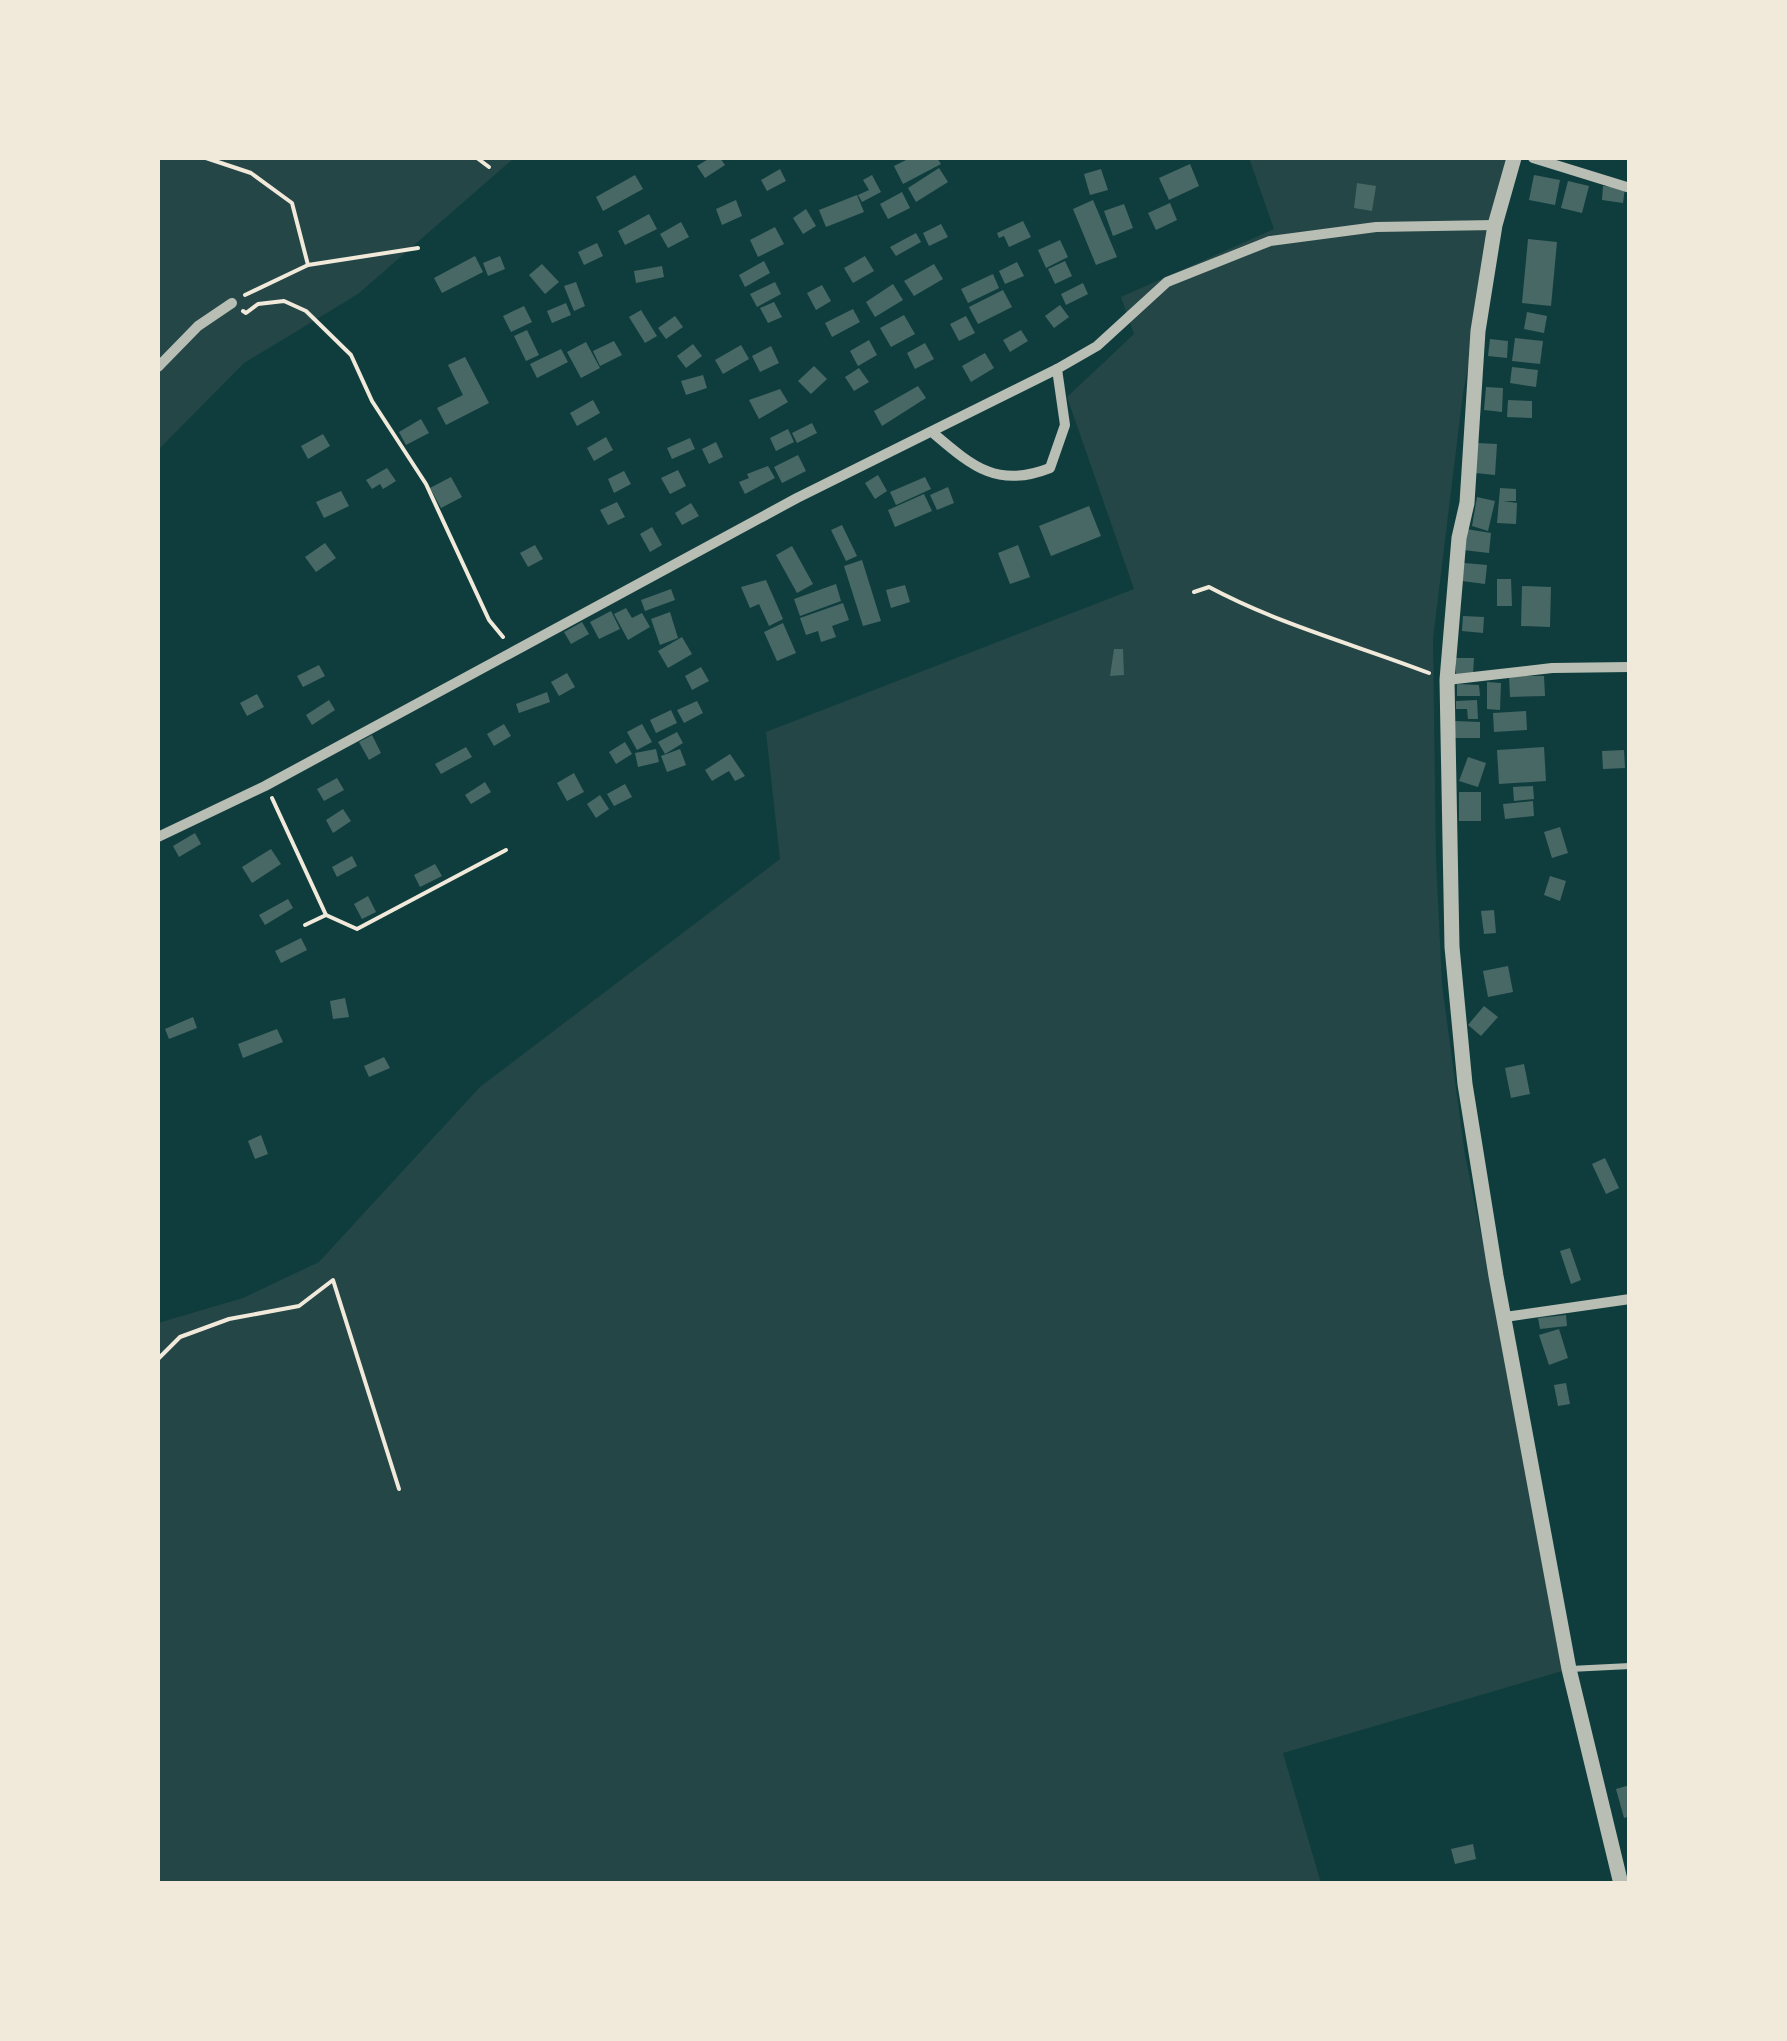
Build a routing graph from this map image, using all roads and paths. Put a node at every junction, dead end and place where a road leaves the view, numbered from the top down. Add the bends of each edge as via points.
1 (206, 158) edge
2 (476, 158) edge
3 (1514, 158) edge
4 (1533, 158) edge
5 (489, 167) dead end
6 (1630, 188) edge
7 (1494, 225) junction
8 (418, 248) dead end
9 (308, 266) junction
10 (232, 303) junction
11 (158, 368) edge
12 (1057, 370) junction
13 (932, 432) junction
14 (1194, 592) dead end
15 (513, 649) junction
16 (1630, 667) edge
17 (1448, 680) junction
18 (265, 786) junction
19 (158, 837) edge
20 (506, 850) dead end
21 (326, 915) junction
22 (305, 925) dead end
23 (1630, 1299) edge
24 (1505, 1316) junction
25 (158, 1359) edge
26 (400, 1489) dead end
27 (1630, 1666) edge
28 (1568, 1669) junction
29 (1620, 1884) edge

1 - 9 path via 251,173 292,204
2 - 5 path
3 - 7 street
4 - 6 street
7 - 12 street via 1376,226 1270,241 1166,282 1097,346
7 - 17 street via 1478,331
8 - 9 path
9 - 10 path
10 - 11 street via 198,326
10 - 15 path via 246,314 258,304 284,301 306,312 351,355 426,484 489,620
12 - 13 street
12 - 13 street via 1065,424 1050,468 1024,478 991,474
13 - 15 street
14 - 17 path via 1210,586 1256,612
15 - 18 street
16 - 17 street
17 - 24 street via 1454,966 1465,1084
18 - 19 street
18 - 21 path
20 - 21 path via 357,929
21 - 22 path
23 - 24 street
24 - 28 street
25 - 26 path via 180,1337 299,1306 333,1280
27 - 28 lane
28 - 29 street

